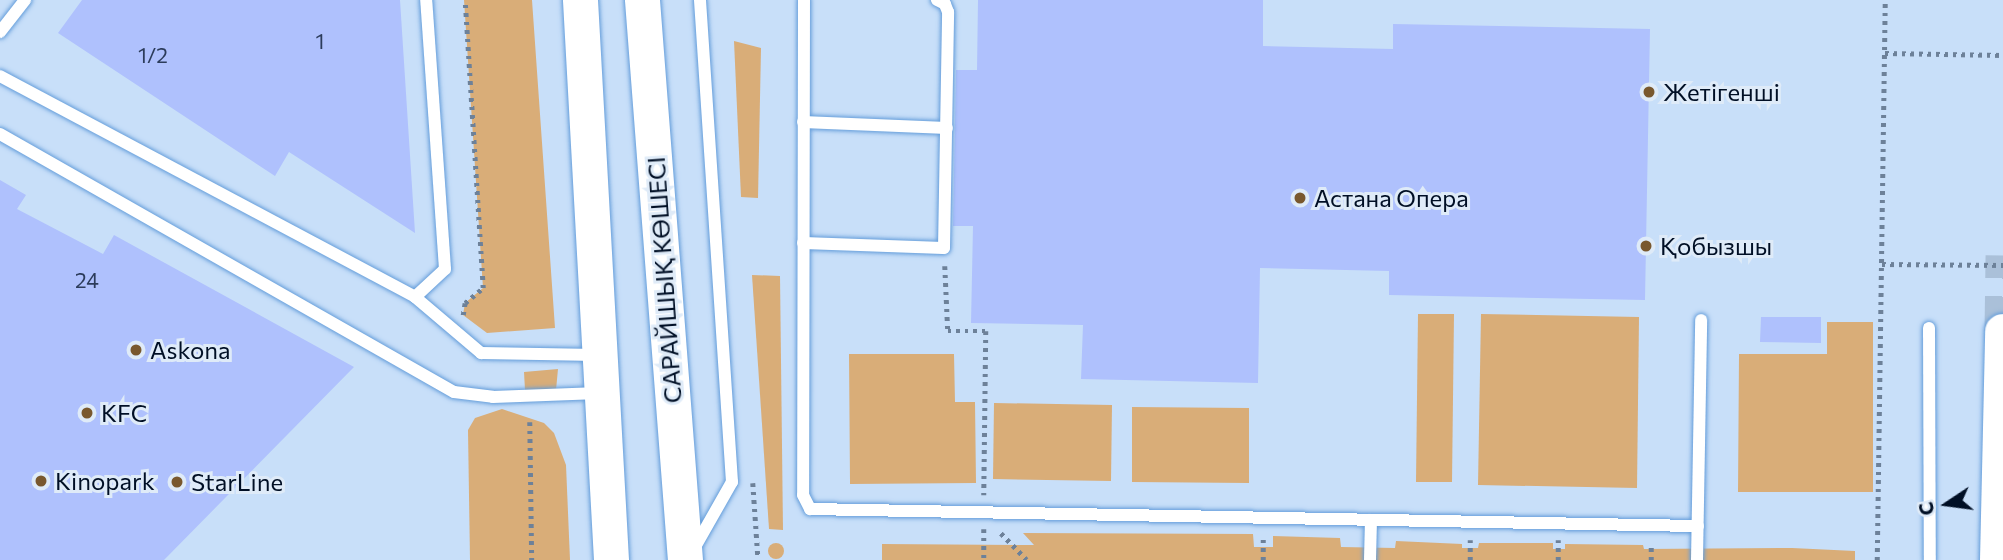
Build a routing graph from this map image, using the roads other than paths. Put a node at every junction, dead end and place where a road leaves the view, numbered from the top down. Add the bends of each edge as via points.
1 (25, 0) edge
2 (426, 0) edge
3 (580, 0) edge
4 (642, 0) edge
5 (700, 0) edge
6 (804, 0) edge
7 (937, 0) edge
8 (0, 32) edge
9 (0, 76) edge
10 (803, 122) junction
11 (947, 128) junction
12 (0, 134) edge
13 (803, 243) junction
14 (415, 297) junction
15 (1701, 320) dead end
16 (1929, 328) dead end
17 (2001, 331) edge
18 (601, 355) junction
19 (602, 393) junction
20 (606, 490) junction
21 (1371, 520) junction
22 (1698, 526) junction
23 (597, 560) edge
24 (611, 560) edge
25 (687, 560) edge
26 (1370, 560) edge
27 (1697, 560) edge
28 (1930, 560) edge
29 (1997, 560) edge

1 - 8 lane
2 - 14 lane via 445,269
3 - 18 main road
4 - 25 main road, САРАЙШЫҚ КӨШЕСІ
5 - 25 lane via 732,482
6 - 10 lane
7 - 11 lane via 948,12
9 - 14 lane
10 - 11 lane
10 - 13 lane
11 - 13 lane via 944,248
12 - 19 lane via 454,392 493,397
13 - 21 lane via 803,495 810,509
14 - 18 lane via 481,353
15 - 22 lane
16 - 28 lane
17 - 29 main road
18 - 19 main road
19 - 20 main road
20 - 23 main road
20 - 24 main road
21 - 22 lane
21 - 26 lane
22 - 27 lane

